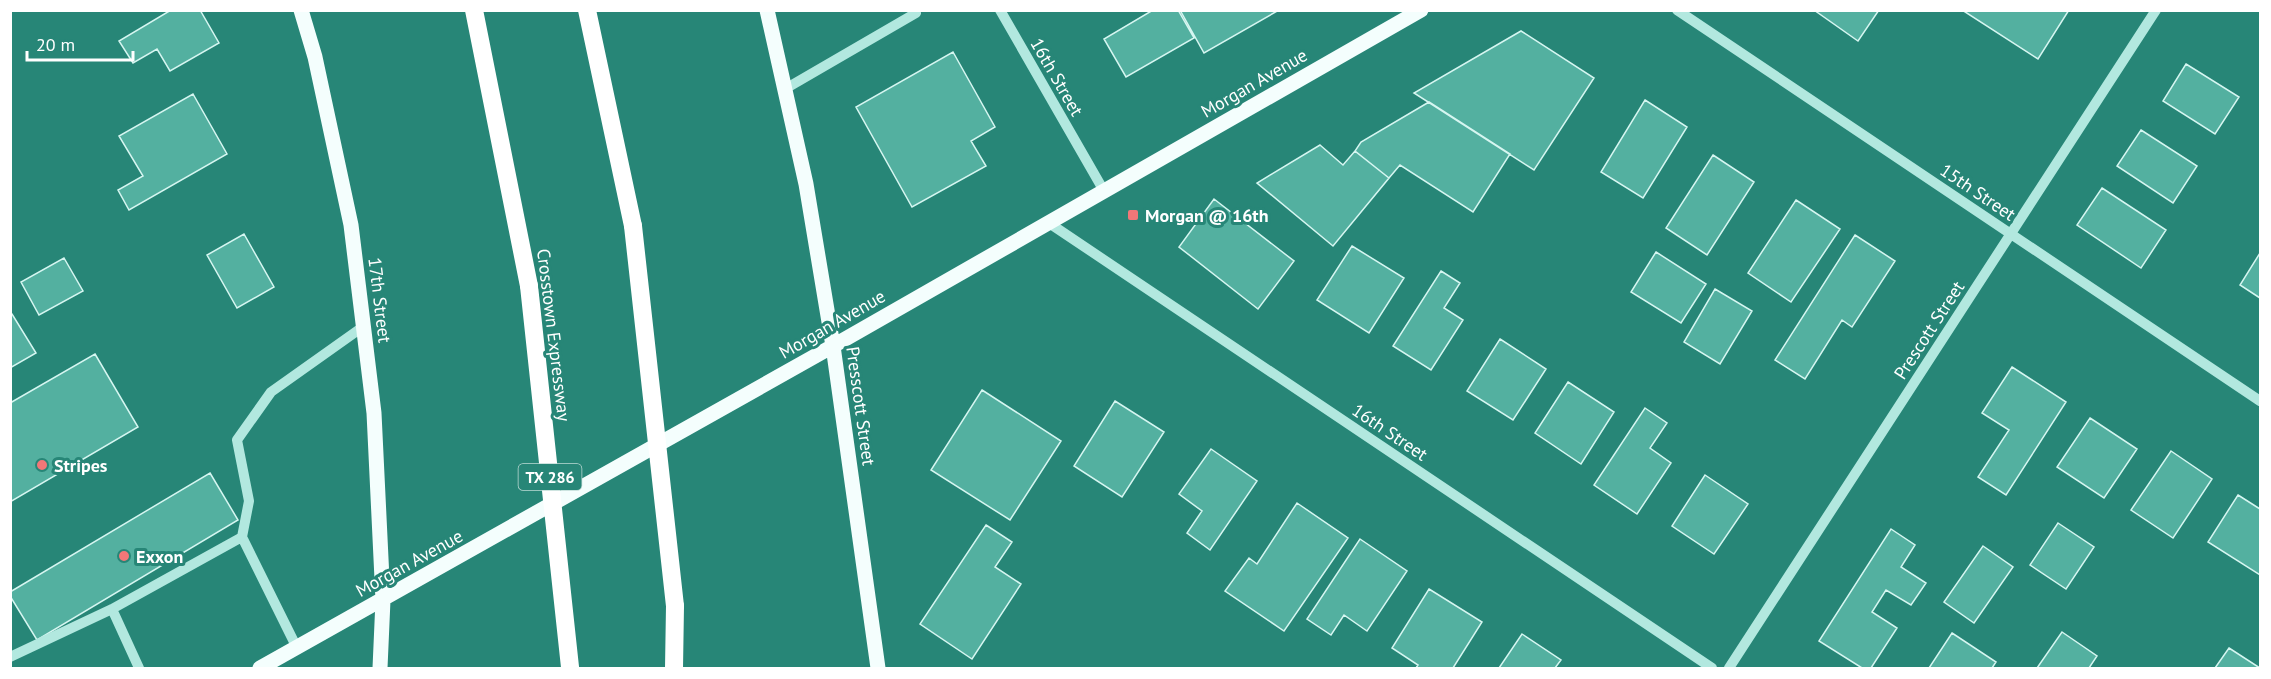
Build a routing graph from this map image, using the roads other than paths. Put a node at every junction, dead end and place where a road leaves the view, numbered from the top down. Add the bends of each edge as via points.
1 (301, 10) edge
2 (474, 10) edge
3 (587, 10) edge
4 (767, 10) edge
5 (1000, 10) edge
6 (1421, 10) edge
7 (1677, 10) edge
8 (2156, 10) edge
9 (916, 13) dead end
10 (785, 89) junction
11 (1104, 191) junction
12 (1049, 223) junction
13 (2010, 234) junction
14 (363, 326) junction
15 (833, 346) junction
16 (2260, 401) edge
17 (242, 537) junction
18 (383, 600) junction
19 (112, 609) junction
20 (297, 648) junction
21 (10, 657) edge
22 (570, 668) edge
23 (139, 669) edge
24 (260, 669) edge
25 (380, 669) edge
26 (674, 669) edge
27 (878, 669) edge
28 (1712, 669) edge
29 (1729, 669) edge

1 - 14 main road, 17th Street via 351,225
2 - 22 highway, Crosstown Expressway / TX 286, bridge via 529,286
3 - 26 highway, bridge via 633,226 675,606
4 - 10 main road, Presscott Street
5 - 11 street, 16th Street
6 - 11 main road, Morgan Avenue
7 - 13 street, 15th Street
8 - 13 street, Prescott Street
9 - 10 street
10 - 15 main road, Presscott Street via 806,184
11 - 12 main road, Morgan Avenue
12 - 15 main road, Morgan Avenue
12 - 28 street, 16th Street
13 - 16 street, 15th Street
13 - 29 street, Prescott Street
14 - 17 street via 271,392 237,440 249,501
14 - 18 main road, 17th Street via 374,413
15 - 18 main road, Morgan Avenue
15 - 27 main road, Presscott Street
17 - 19 street
17 - 20 street
18 - 20 main road, Morgan Avenue
18 - 25 main road, 17th Street
19 - 21 street
19 - 23 street
20 - 24 main road, Morgan Avenue

